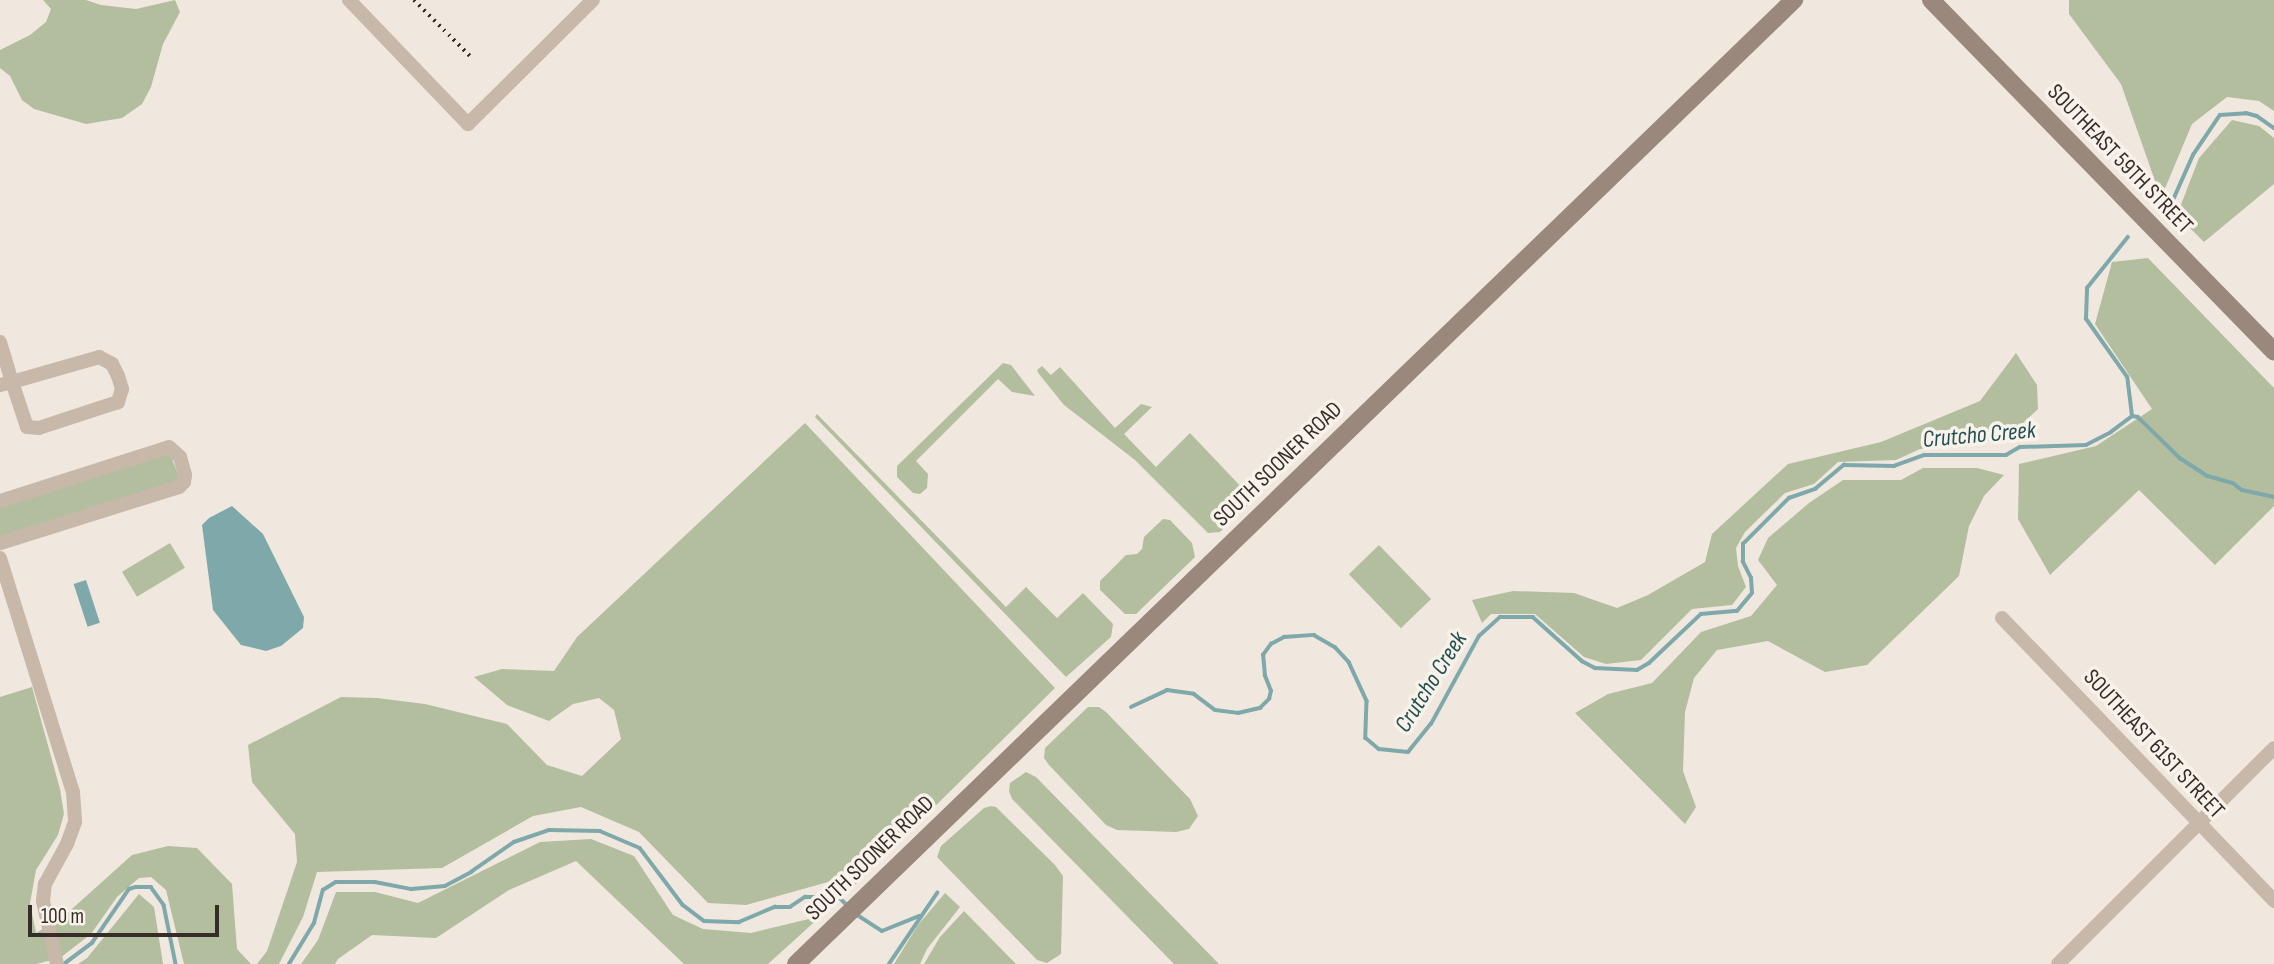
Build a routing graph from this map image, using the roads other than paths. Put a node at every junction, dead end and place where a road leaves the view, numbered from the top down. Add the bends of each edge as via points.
1 (349, 0) edge
2 (593, 0) edge
3 (1794, 0) edge
4 (1931, 0) edge
5 (0, 342) edge
6 (2274, 352) edge
7 (6, 384) edge
8 (0, 500) edge
9 (0, 543) edge
10 (0, 558) edge
11 (2002, 618) dead end
12 (2274, 748) edge
13 (2198, 824) junction
14 (2274, 901) edge
15 (57, 964) edge
16 (796, 964) edge
17 (2058, 964) edge

1 - 2 street via 468,124
3 - 16 main road, SOUTH SOONER ROAD
4 - 6 main road, SOUTHEAST 59TH STREET
5 - 7 street
7 - 7 street via 32,429 118,402 121,397 112,364 99,357
8 - 9 street via 170,447 180,457 185,475 179,487
10 - 15 street via 73,792 75,822 45,884 43,901
11 - 13 street, SOUTHEAST 61ST STREET
12 - 13 street
13 - 14 street, SOUTHEAST 61ST STREET
13 - 17 street

